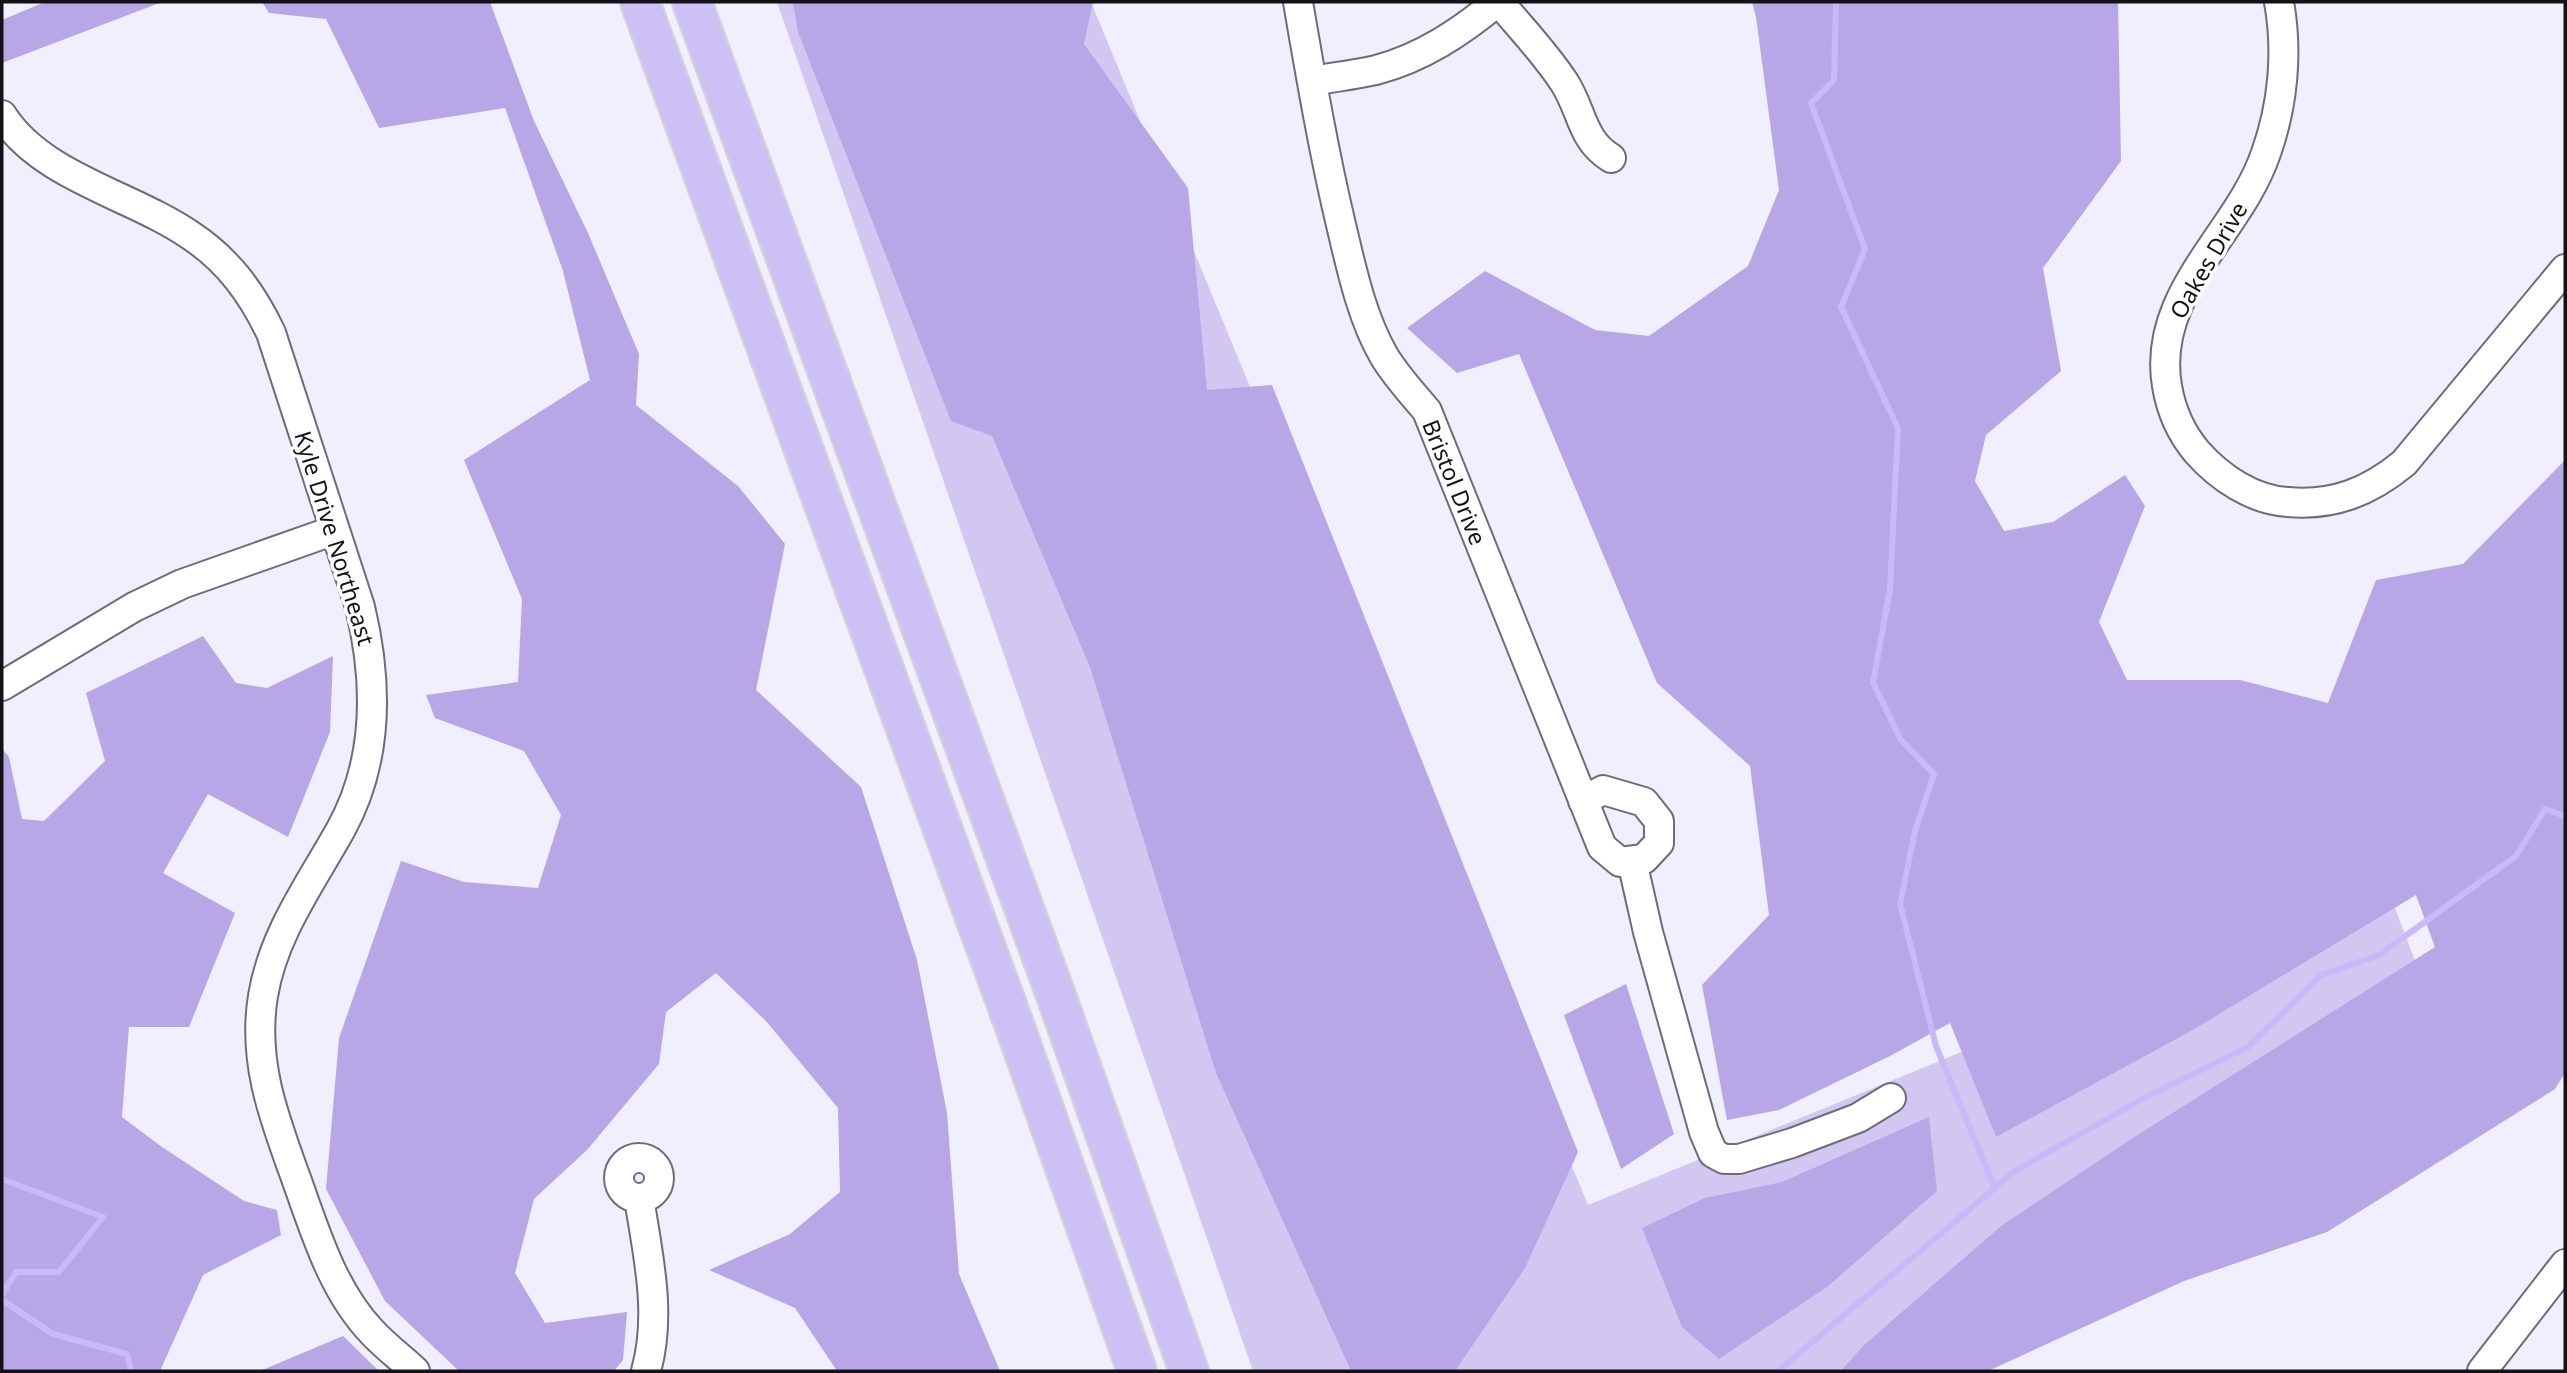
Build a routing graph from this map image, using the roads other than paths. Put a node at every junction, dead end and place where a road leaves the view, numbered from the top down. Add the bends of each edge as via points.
1 (640, 2) edge
2 (692, 2) edge
3 (1298, 2) edge
4 (1498, 2) edge
5 (2278, 2) edge
6 (1312, 81) junction
7 (2, 115) edge
8 (1611, 158) dead end
9 (2565, 269) edge
10 (335, 530) junction
11 (2, 685) edge
12 (1583, 801) junction
13 (1632, 861) junction
14 (1891, 1098) dead end
15 (639, 1198) dead end
16 (2565, 1264) edge
17 (415, 1371) edge
18 (646, 1371) edge
19 (1137, 1371) edge
20 (1189, 1371) edge
21 (2482, 1371) edge

1 - 19 highway
2 - 20 highway via 1059,1001
3 - 6 street, Bristol Drive
4 - 6 street via 1447,40 1412,57 1376,70
4 - 8 street via 1564,81 1589,139
5 - 9 street, Oakes Drive via 2282,86 2266,155 2180,298 2165,345 2169,399 2190,443 2209,466 2254,494 2295,503 2331,501 2386,479
6 - 12 street, Bristol Drive via 1326,166 1369,325 1384,356 1427,411
7 - 10 street, Kyle Drive Northeast via 30,146 59,167 190,234 239,279 271,333
10 - 11 street via 182,584
10 - 17 street, Kyle Drive Northeast via 369,643 372,724 357,792 284,928 271,964 260,1030 262,1068 269,1101 334,1277 371,1332
12 - 13 street, Bristol Drive via 1602,847 1620,862
12 - 13 street via 1603,790 1644,803 1659,821 1659,843 1644,859
13 - 14 street via 1648,932 1713,1153 1739,1160 1858,1118
15 - 18 street via 655,1304
16 - 21 street

